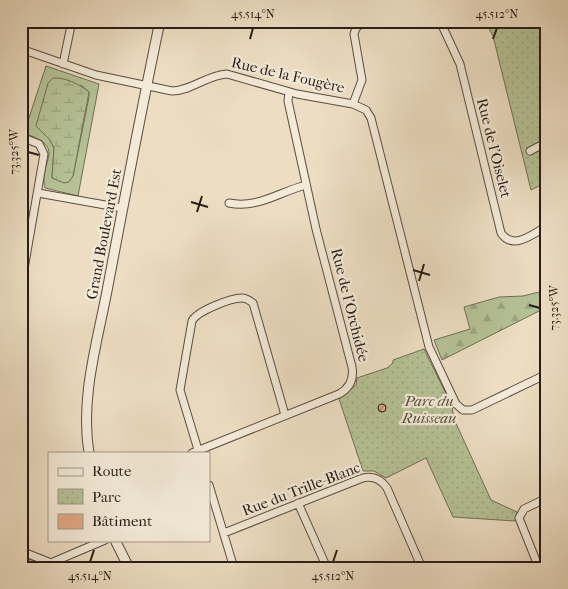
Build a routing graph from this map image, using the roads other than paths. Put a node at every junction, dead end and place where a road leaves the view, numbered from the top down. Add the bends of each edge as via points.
1 (72, 21) edge
2 (160, 21) edge
3 (364, 21) edge
4 (440, 21) edge
5 (21, 49) edge
6 (63, 64) junction
7 (147, 86) junction
8 (290, 92) junction
9 (353, 104) junction
10 (21, 136) edge
11 (547, 142) edge
12 (530, 151) dead end
13 (306, 185) junction
14 (38, 193) junction
15 (229, 203) dead end
16 (122, 208) junction
17 (547, 226) edge
18 (21, 286) edge
19 (547, 374) edge
20 (285, 415) junction
21 (90, 452) edge
22 (196, 452) edge
23 (210, 488) edge
24 (547, 498) edge
25 (298, 503) junction
26 (224, 533) junction
27 (100, 542) edge
28 (116, 542) edge
29 (21, 551) edge
30 (51, 563) junction
31 (39, 568) edge
32 (129, 568) edge
33 (234, 568) edge
34 (327, 568) edge
35 (422, 568) edge
36 (539, 568) edge

1 - 6 street
2 - 7 street, Grand Boulevard Est
3 - 9 street via 354,34 362,80
4 - 17 street, Rue de l'Oiselet via 460,64 501,233 508,240 517,242
5 - 6 street, Rue de la Fougère
6 - 7 street, Rue de la Fougère
7 - 8 street, Rue de la Fougère via 178,91 227,74
7 - 16 street, Grand Boulevard Est
8 - 9 street, Rue de la Fougère
8 - 13 street, Rue de l'Orchidée via 288,102
9 - 19 street, Rue de la Fougère via 366,110 372,118 429,348 456,404 463,410 472,410
10 - 14 street via 39,144 44,152
11 - 12 street
13 - 15 street via 254,204
13 - 20 street, Rue de l'Orchidée via 353,376 342,392
14 - 16 street
14 - 18 street
16 - 21 street, Grand Boulevard Est via 88,400 86,421
20 - 22 street, Rue de l'Orchidée
20 - 22 street via 253,303 239,298 202,311 192,321 180,387
23 - 26 street
24 - 36 street via 524,509 519,518
25 - 26 street, Rue du Trille-Blanc
25 - 34 street
25 - 35 street, Rue du Trille-Blanc via 362,478 379,480 389,491
26 - 33 street
27 - 30 street
28 - 32 street
29 - 30 street
30 - 31 street

